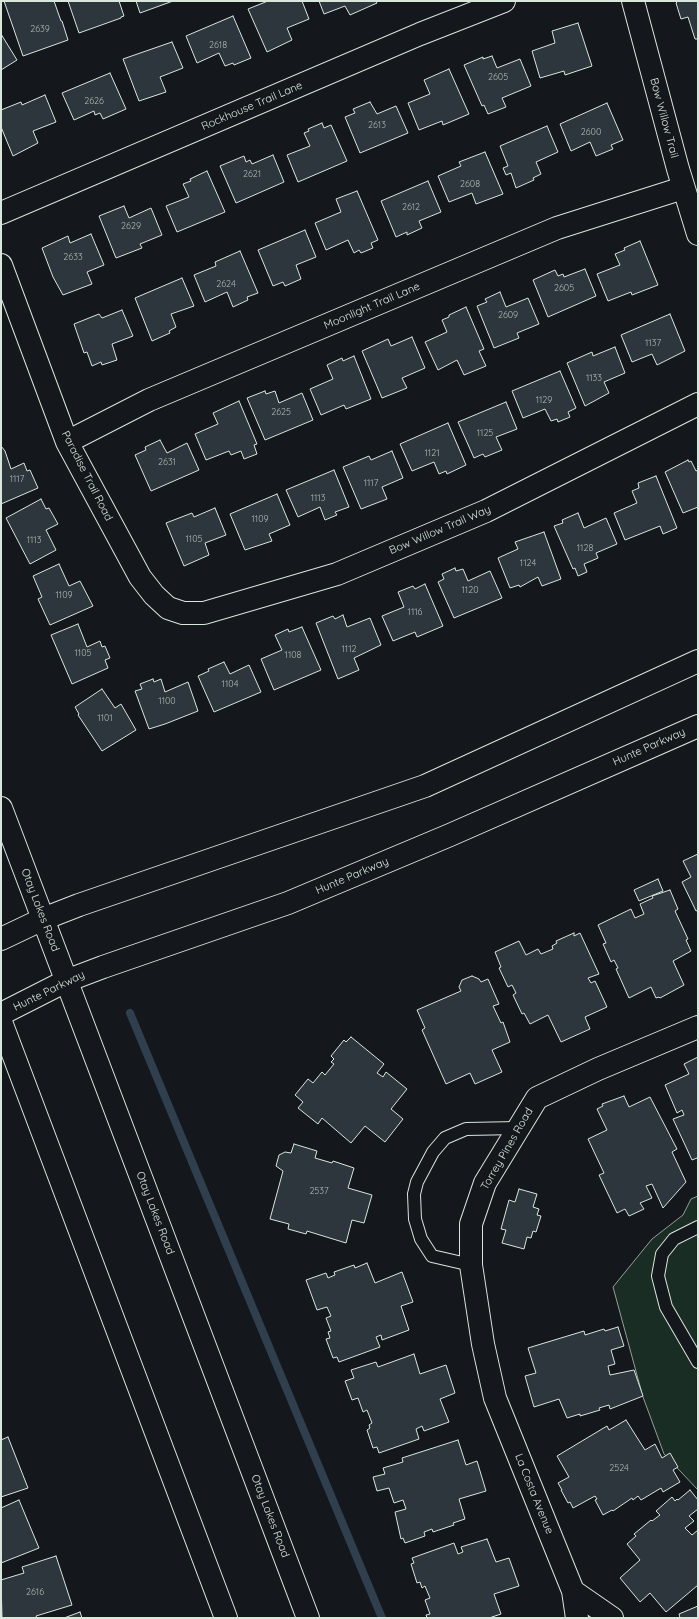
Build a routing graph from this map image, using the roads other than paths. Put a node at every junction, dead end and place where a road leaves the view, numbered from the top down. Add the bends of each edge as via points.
1 (504, 1) edge
2 (633, 1) edge
3 (683, 188) junction
4 (1, 213) edge
5 (698, 234) edge
6 (1, 264) edge
7 (698, 404) edge
8 (67, 442) junction
9 (168, 608) joint
10 (698, 661) edge
11 (698, 726) edge
12 (1, 808) edge
13 (43, 919) junction
14 (1, 940) edge
15 (66, 981) junction
16 (1, 1014) edge
17 (1, 1022) edge
18 (698, 1027) edge
19 (518, 1128) junction
20 (698, 1227) edge
21 (471, 1265) junction
22 (698, 1362) edge
23 (494, 1398) joint
24 (573, 1591) junction
25 (226, 1618) edge
26 (308, 1618) edge
27 (577, 1618) edge
28 (612, 1618) edge

1 - 4 street, Rockhouse Trail Lane via 420,34
2 - 3 street, Bow Willow Trail
3 - 5 street, Bow Willow Trail
3 - 8 street, Moonlight Trail Lane via 557,228 156,397
6 - 8 street, Paradise Trail Road
7 - 9 street, Bow Willow Trail Way via 486,511 337,574 204,613 183,613
8 - 9 street, Paradise Trail Road via 140,577
10 - 13 street via 425,786
11 - 15 street, Hunte Parkway via 288,903
12 - 13 street, Otay Lakes Road
13 - 14 street
13 - 15 street, Otay Lakes Road
15 - 16 street, Hunte Parkway
15 - 26 street, Otay Lakes Road
17 - 25 street
18 - 19 street, Torrey Pines Road via 537,1098
19 - 21 street, Torrey Pines Road via 485,1183 471,1224
19 - 21 lane via 466,1129 445,1138 433,1152 417,1182 414,1194 415,1219 421,1239 432,1256
20 - 22 lane via 674,1239 662,1254 658,1276 666,1307
21 - 23 street, Torrey Pines Road
23 - 24 street, La Costa Avenue
24 - 27 street, La Costa Avenue
24 - 28 street

